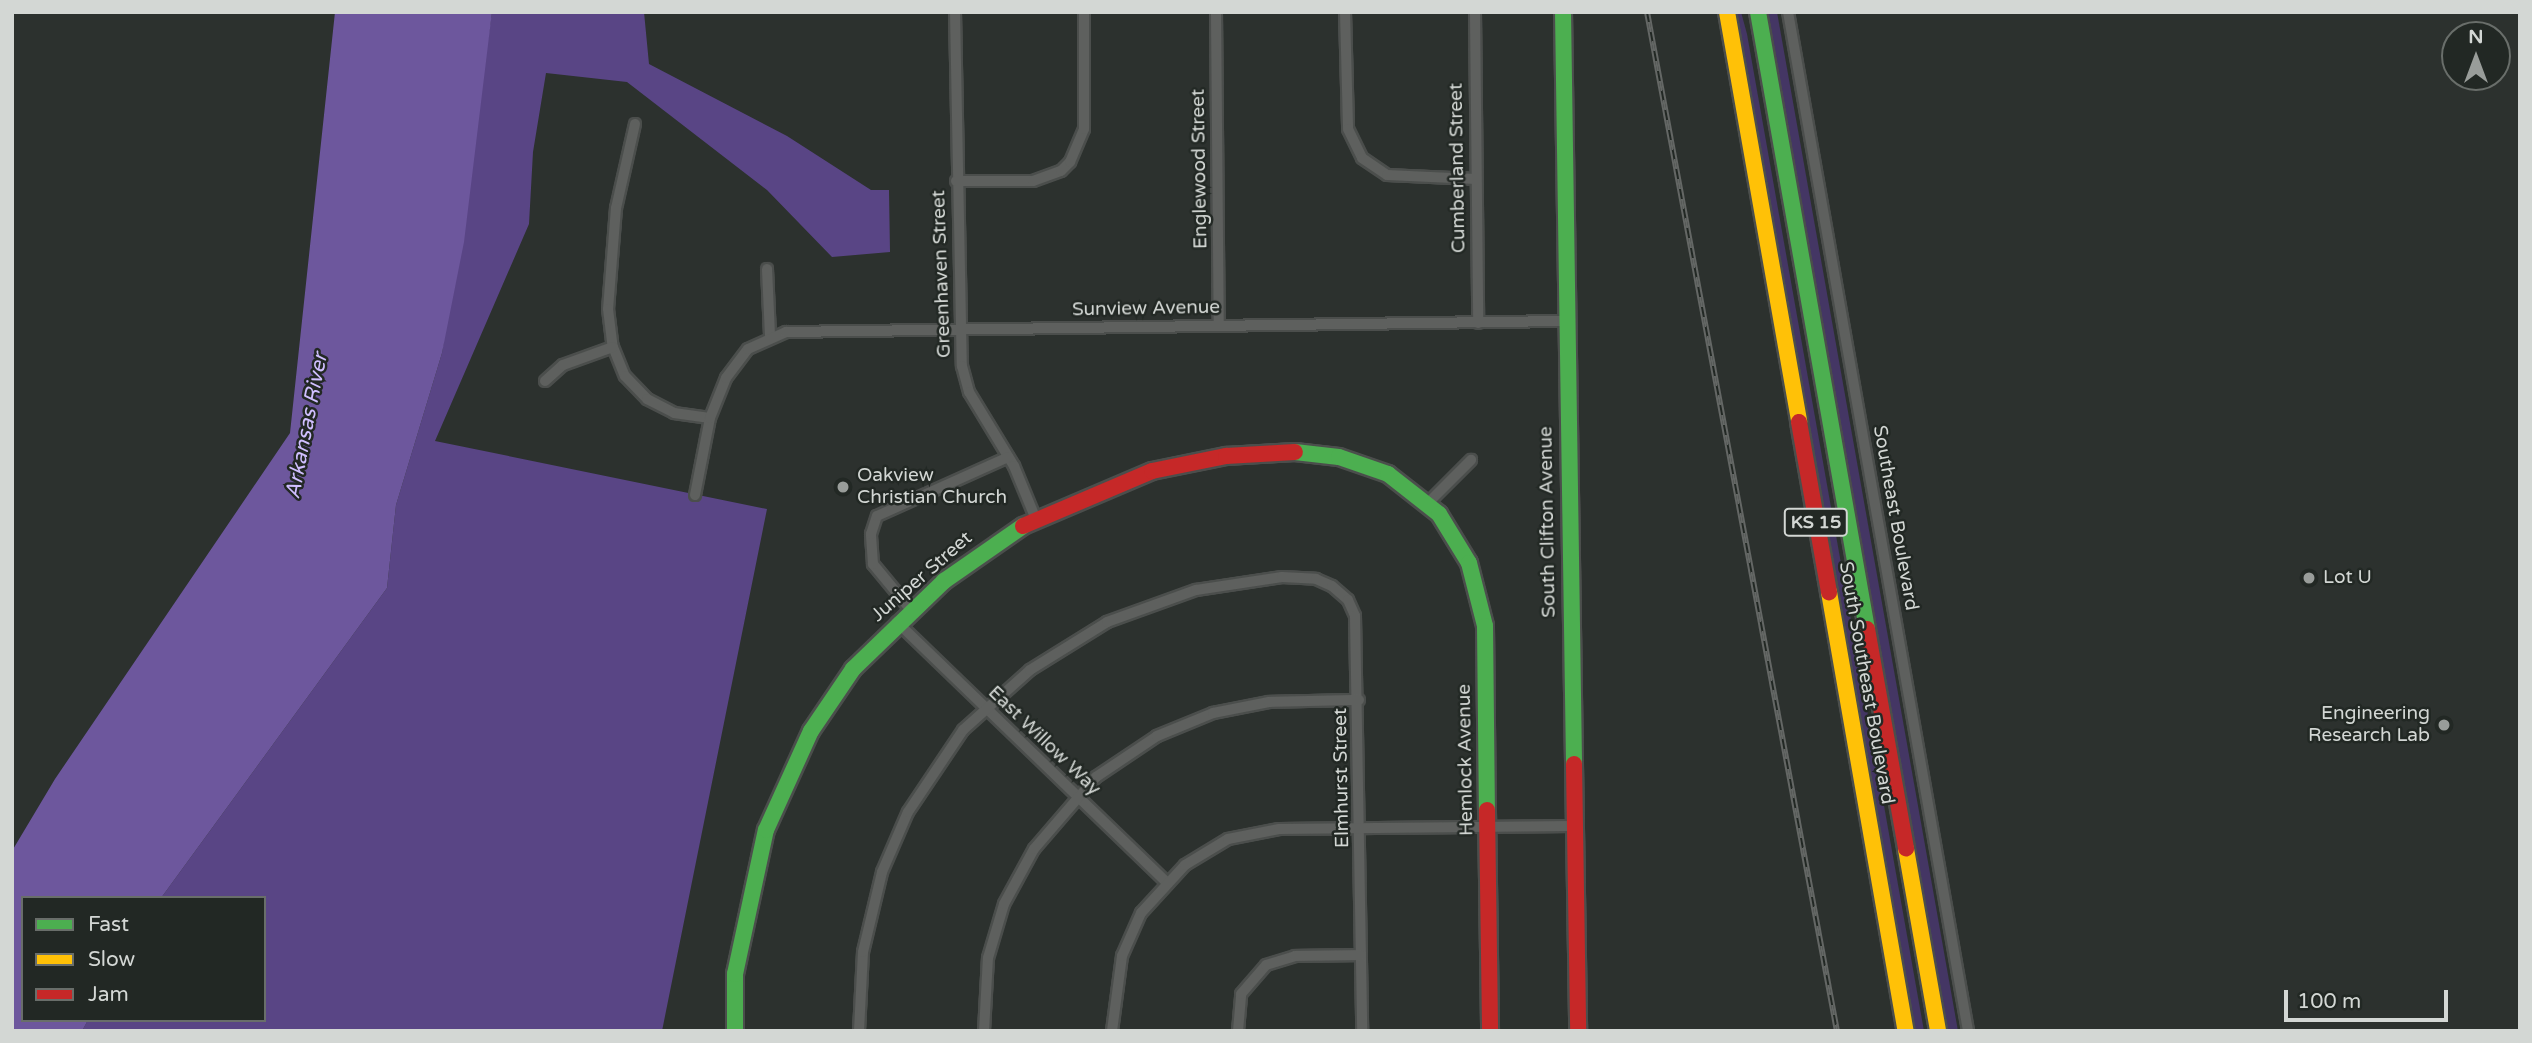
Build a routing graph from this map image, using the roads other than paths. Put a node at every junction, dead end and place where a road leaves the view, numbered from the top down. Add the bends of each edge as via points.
1 (955, 12) edge
2 (1084, 12) edge
3 (1216, 12) edge
4 (1345, 12) edge
5 (1475, 12) edge
6 (1563, 12) edge
7 (1727, 12) edge
8 (1758, 12) edge
9 (1788, 12) edge
10 (635, 124) dead end
11 (1475, 178) junction
12 (956, 181) junction
13 (767, 269) dead end
14 (1567, 321) junction
15 (1478, 323) junction
16 (1219, 326) junction
17 (960, 328) junction
18 (770, 335) junction
19 (613, 347) junction
20 (545, 381) dead end
21 (710, 418) junction
22 (1008, 457) junction
23 (1471, 460) dead end
24 (695, 495) dead end
25 (1428, 503) junction
26 (1035, 517) junction
27 (911, 610) junction
28 (897, 622) junction
29 (1359, 700) junction
30 (985, 707) junction
31 (1076, 796) junction
32 (1572, 826) junction
33 (1361, 828) junction
34 (1488, 828) junction
35 (1167, 883) junction
36 (1361, 955) junction
37 (735, 1031) edge
38 (859, 1031) edge
39 (984, 1031) edge
40 (1112, 1031) edge
41 (1238, 1031) edge
42 (1363, 1031) edge
43 (1490, 1031) edge
44 (1578, 1031) edge
45 (1906, 1031) edge
46 (1938, 1031) edge
47 (1968, 1031) edge

1 - 12 street, Greenhaven Street
2 - 12 street via 1084,129 1070,162 1061,171 1033,181
3 - 16 street, Englewood Street
4 - 11 street via 1348,130 1362,158 1387,175
5 - 11 street, Cumberland Street
6 - 14 street, South Clifton Avenue
7 - 45 street, South Southeast Boulevard / KS 15
8 - 46 street, South Southeast Boulevard / KS 15
9 - 47 street, Southeast Boulevard
10 - 19 street via 616,208 608,309
11 - 15 street, Cumberland Street
12 - 17 street, Greenhaven Street
13 - 18 street
14 - 15 street, Sunview Avenue
14 - 32 street, South Clifton Avenue
15 - 16 street, Sunview Avenue
16 - 17 street, Sunview Avenue
17 - 18 street, Sunview Avenue
17 - 22 street, Greenhaven Street via 969,392
18 - 21 street via 736,363
19 - 20 street via 563,365
19 - 21 street via 625,376 647,399 674,412
21 - 24 street
22 - 26 street, Greenhaven Street
22 - 27 street via 877,516 871,534 873,565
23 - 25 street
25 - 26 street, Juniper Street via 1377,469 1332,456 1283,450 1152,471
25 - 34 street, Hemlock Avenue via 1464,552 1485,626
26 - 27 street, Juniper Street via 991,545
27 - 28 street, Juniper Street
28 - 30 street, East Willow Way
28 - 37 street, Juniper Street via 831,699 779,796 757,864 741,940
29 - 30 street, Elmhurst Street via 1356,624 1348,600 1316,579 1282,577 1196,590 1107,622 1054,652
29 - 31 street via 1269,702 1199,718 1131,751
29 - 33 street, Elmhurst Street
30 - 31 street, East Willow Way
30 - 38 street, Elmhurst Street via 943,755 895,841 873,903 863,952
31 - 35 street, East Willow Way
31 - 39 street via 1034,849 1004,904 988,958
32 - 34 street
32 - 44 street, South Clifton Avenue
33 - 34 street
33 - 35 street via 1279,828 1234,838 1205,851
33 - 36 street, Elmhurst Street
34 - 43 street, Hemlock Avenue
35 - 40 street via 1141,913 1122,956
36 - 41 street via 1294,956 1266,965 1241,993
36 - 42 street, Elmhurst Street

